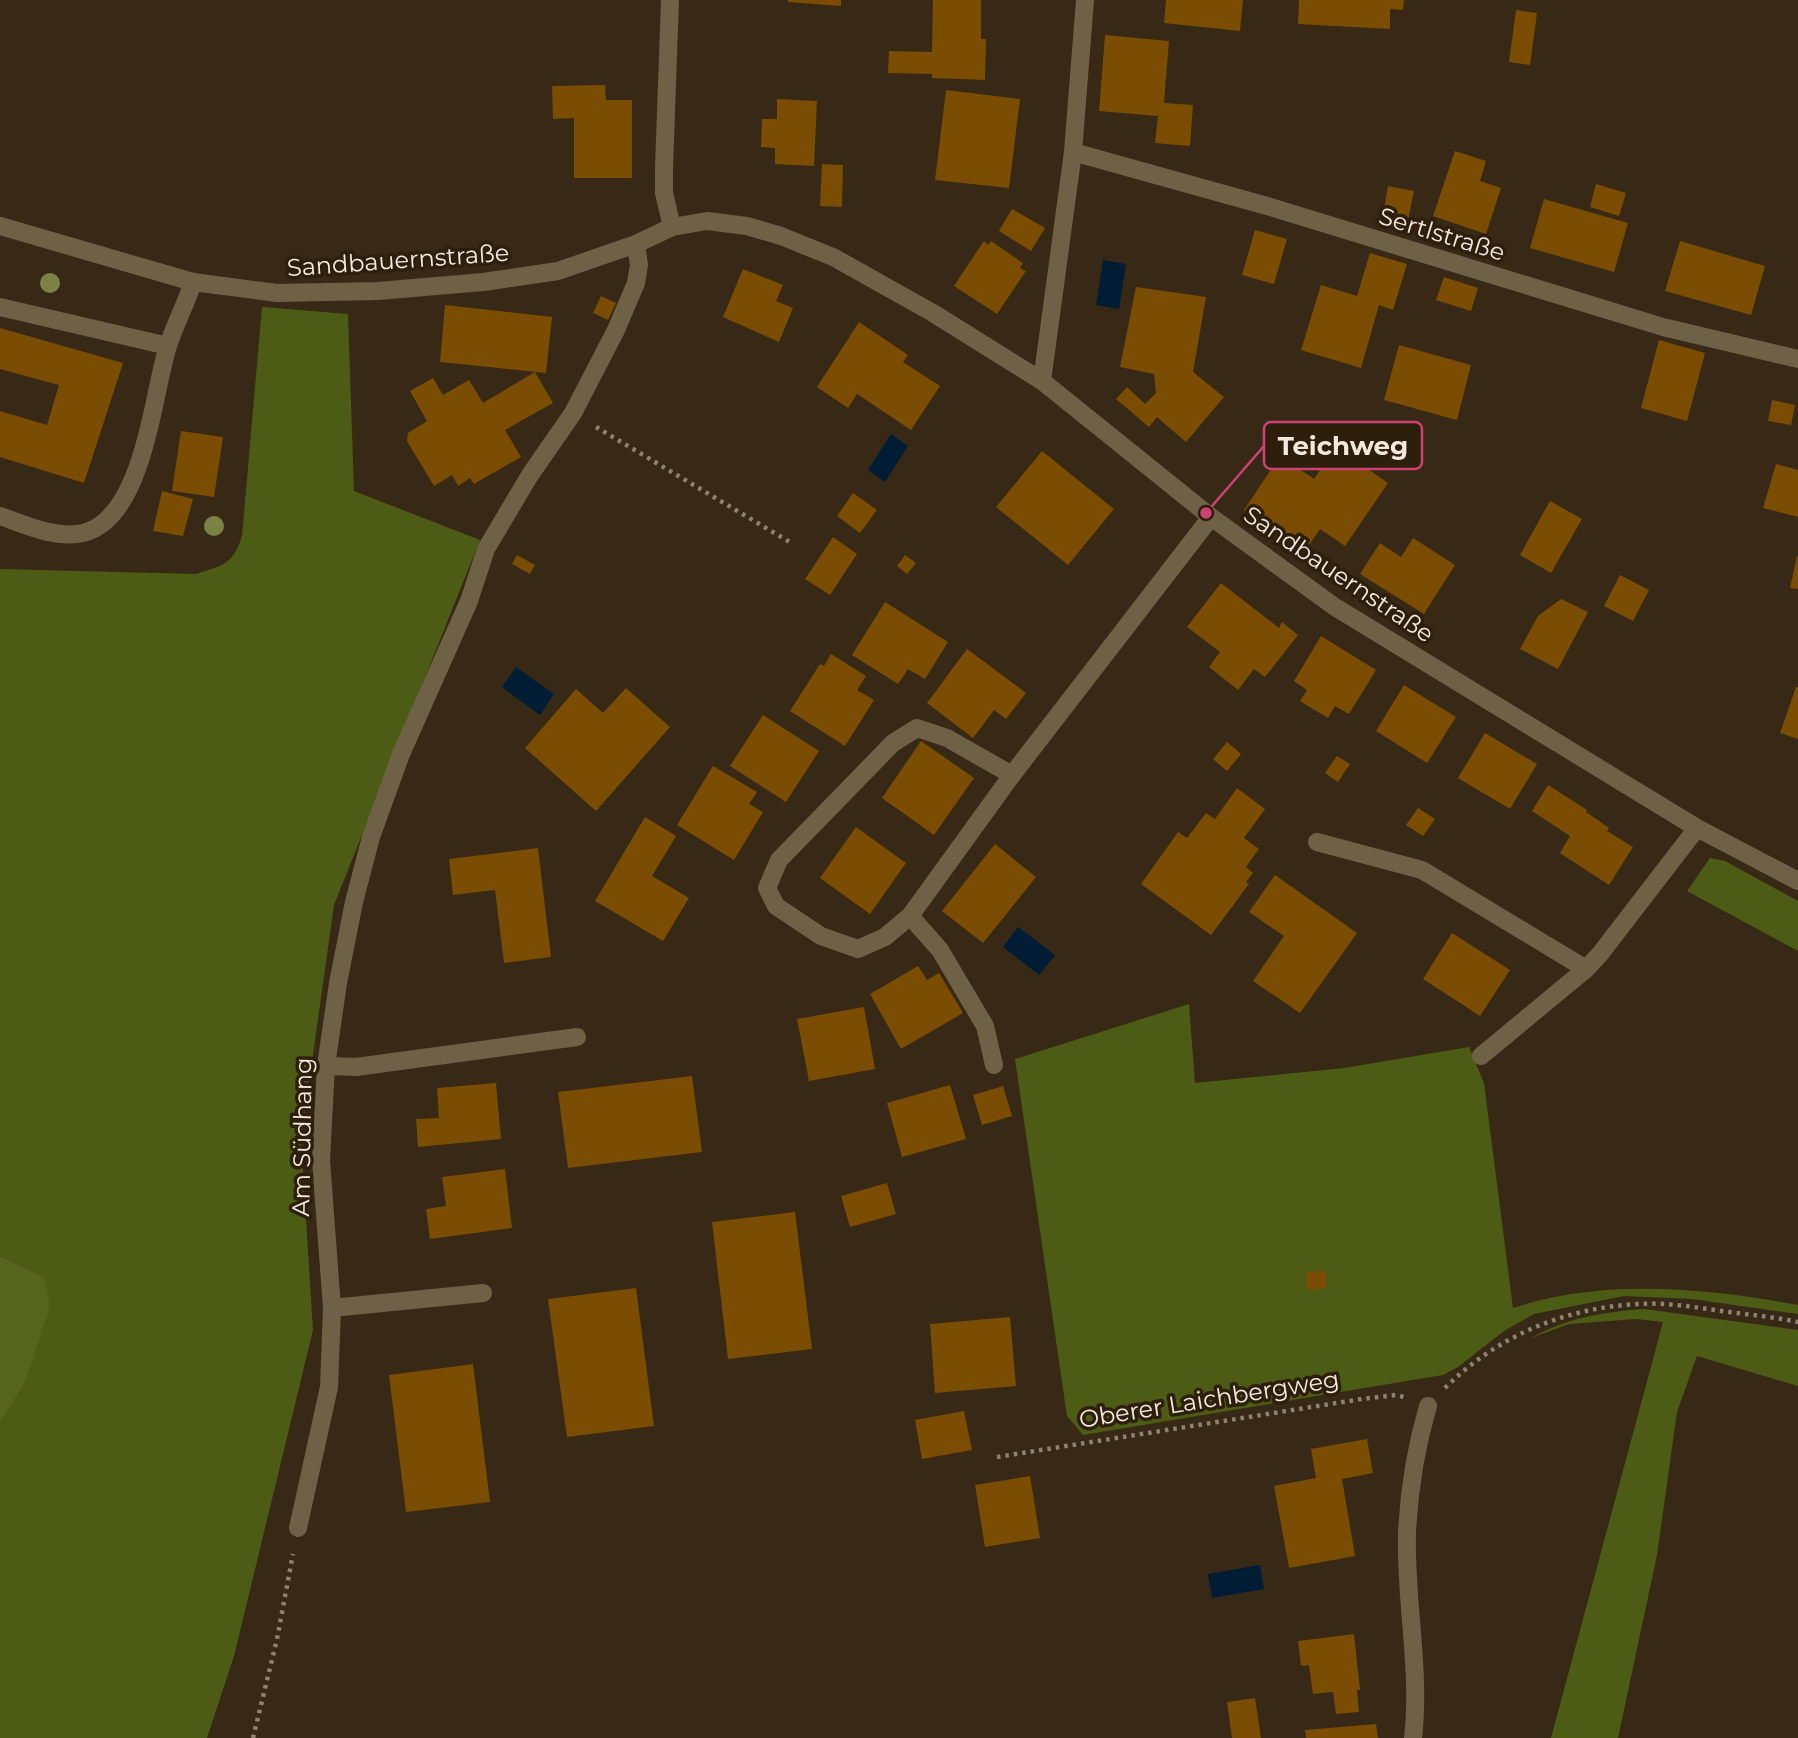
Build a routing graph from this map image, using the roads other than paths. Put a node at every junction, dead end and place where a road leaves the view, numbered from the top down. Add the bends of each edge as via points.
1 (670, 0) edge
2 (1085, 0) edge
3 (1073, 152) junction
4 (0, 226) edge
5 (672, 227) junction
6 (636, 244) junction
7 (193, 282) junction
8 (0, 307) edge
9 (168, 346) junction
10 (1798, 359) edge
11 (1042, 382) junction
12 (0, 516) edge
13 (1211, 517) junction
14 (1012, 775) junction
15 (1697, 828) junction
16 (1317, 842) dead end
17 (1798, 881) edge
18 (910, 916) junction
19 (1586, 969) junction
20 (577, 1037) dead end
21 (1481, 1056) dead end
22 (994, 1065) dead end
23 (326, 1066) junction
24 (483, 1293) dead end
25 (332, 1308) junction
26 (1428, 1406) road end
27 (298, 1528) road end
28 (1413, 1738) edge

1 - 5 street via 664,193
2 - 3 street
3 - 10 street, Sertlstraße via 1268,206 1663,327
3 - 11 street
4 - 7 street, Sandbauernstraße
5 - 6 street, Sandbauernstraße
5 - 11 street, Sandbauernstraße via 707,221 747,226 833,257
6 - 7 street, Sandbauernstraße via 558,271 391,290 277,293
6 - 23 street, Am Südhang via 636,283 616,330 573,413 486,549 469,601 401,754 354,902
7 - 9 street
8 - 9 street
9 - 12 street via 149,431 117,509 102,524 68,535
11 - 13 street, Sandbauernstraße
13 - 14 street
13 - 15 street, Sandbauernstraße via 1335,607
14 - 18 street
14 - 18 street via 947,738 916,728 893,743 779,860 767,888 776,906 821,936 858,949 885,937
15 - 17 street, Sandbauernstraße
15 - 19 street
16 - 19 street via 1422,870
18 - 22 street via 940,950 985,1026
19 - 21 street
20 - 23 street via 356,1067
23 - 25 street, Am Südhang via 321,1160
24 - 25 street
25 - 27 street, Am Südhang via 329,1387
26 - 28 street via 1419,1439 1407,1536 1417,1704

